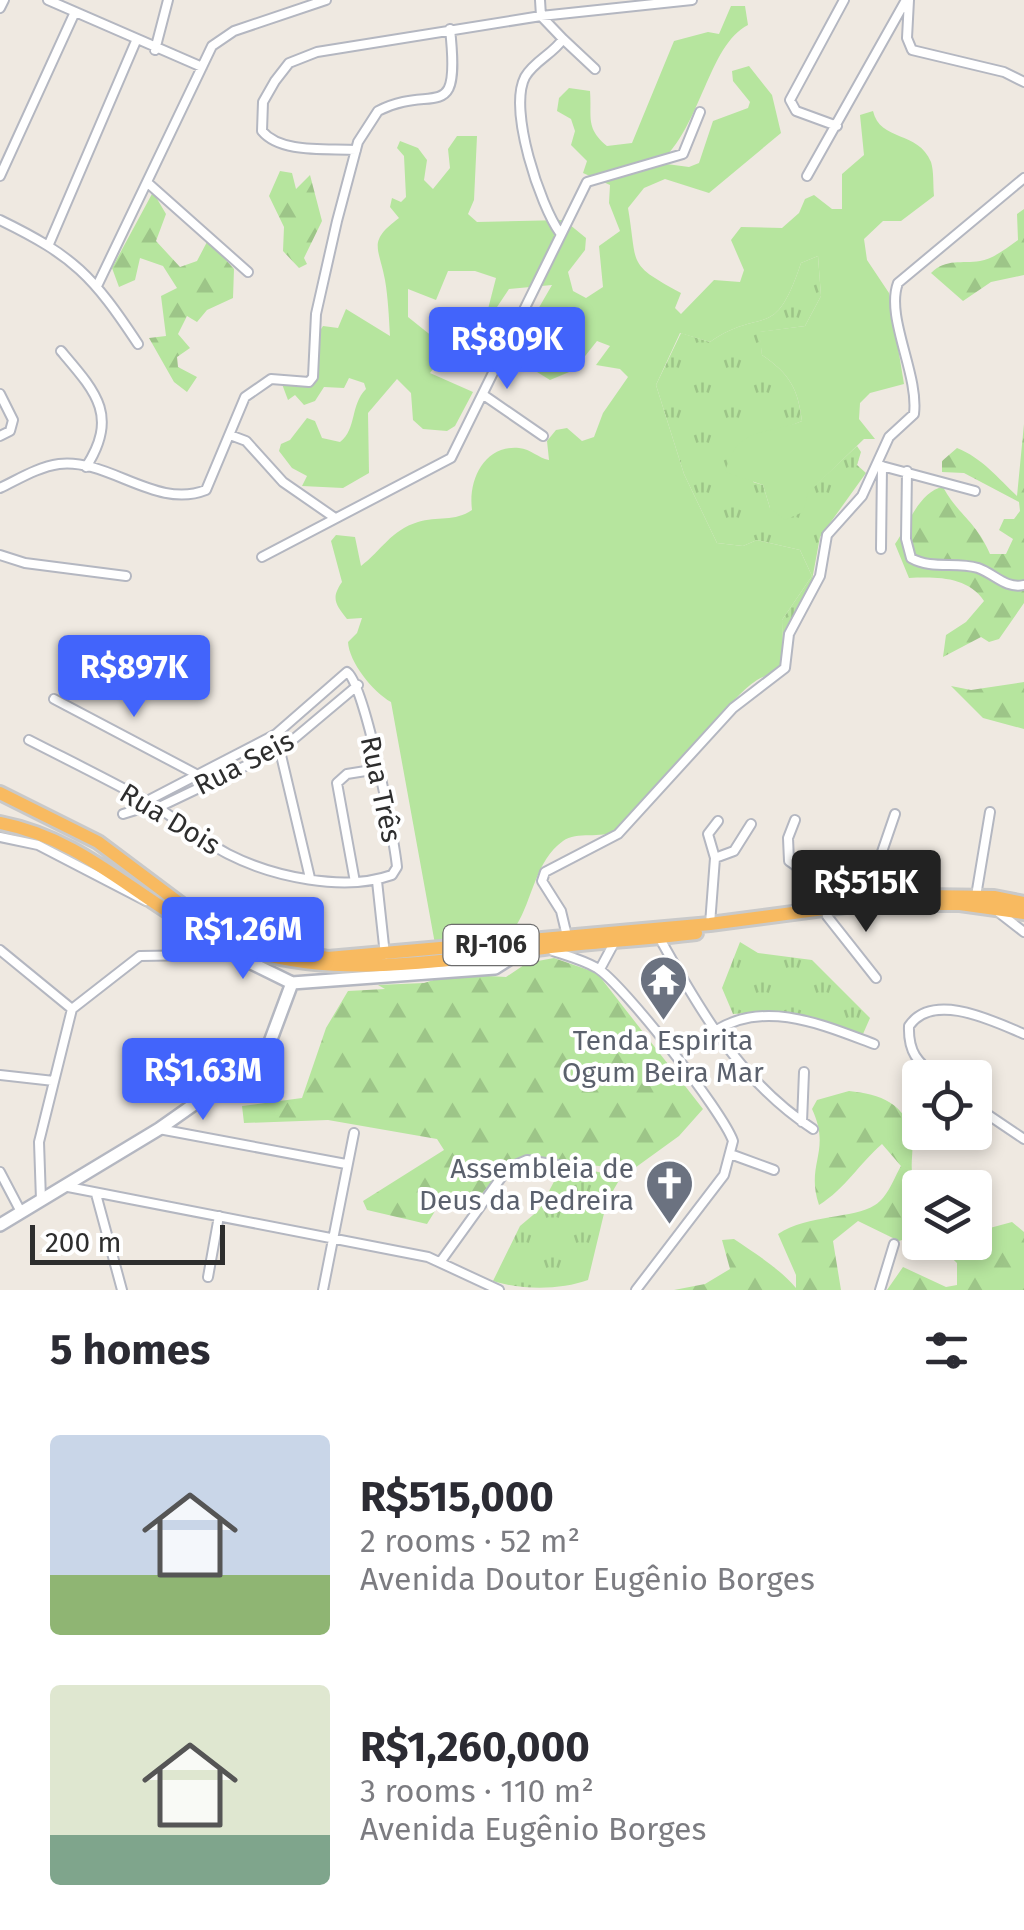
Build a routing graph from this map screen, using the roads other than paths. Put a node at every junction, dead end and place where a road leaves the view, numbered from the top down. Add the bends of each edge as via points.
1 (4, 0) edge
2 (48, 0) edge
3 (86, 0) edge
4 (168, 0) edge
5 (326, 0) edge
6 (540, 0) edge
7 (692, 0) edge
8 (844, 0) edge
9 (907, 0) edge
10 (0, 8) edge
11 (79, 13) junction
12 (541, 16) junction
13 (450, 29) junction
14 (564, 39) junction
15 (136, 41) junction
16 (155, 50) junction
17 (202, 68) junction
18 (595, 69) dead end
19 (1024, 82) edge
20 (700, 112) dead end
21 (837, 126) junction
22 (356, 150) junction
23 (0, 176) edge
24 (807, 176) dead end
25 (1024, 178) edge
26 (149, 184) junction
27 (0, 220) edge
28 (560, 233) junction
29 (50, 244) junction
30 (248, 272) dead end
31 (98, 284) junction
32 (138, 344) dead end
33 (61, 351) dead end
34 (0, 394) edge
35 (484, 396) junction
36 (230, 435) junction
37 (0, 436) edge
38 (543, 436) dead end
39 (880, 465) junction
40 (86, 467) junction
41 (907, 470) junction
42 (0, 488) edge
43 (975, 491) dead end
44 (335, 518) junction
45 (882, 549) dead end
46 (0, 555) edge
47 (262, 558) dead end
48 (126, 576) dead end
49 (1024, 585) edge
50 (358, 685) junction
51 (54, 699) dead end
52 (276, 734) junction
53 (30, 740) dead end
54 (282, 748) junction
55 (378, 769) junction
56 (196, 774) junction
57 (0, 796) edge
58 (152, 805) junction
59 (990, 812) dead end
60 (123, 814) dead end
61 (895, 814) dead end
62 (795, 820) dead end
63 (0, 821) edge
64 (718, 821) dead end
65 (750, 824) dead end
66 (0, 837) edge
67 (714, 858) junction
68 (310, 878) junction
69 (377, 881) junction
70 (355, 882) junction
71 (920, 896) junction
72 (976, 896) junction
73 (1024, 904) edge
74 (993, 908) junction
75 (170, 909) junction
76 (830, 911) junction
77 (1024, 913) edge
78 (710, 924) junction
79 (1024, 932) edge
80 (567, 936) junction
81 (659, 938) junction
82 (222, 940) junction
83 (618, 941) junction
84 (545, 948) junction
85 (0, 950) edge
86 (522, 952) junction
87 (385, 956) junction
88 (600, 969) junction
89 (876, 978) dead end
90 (292, 983) junction
91 (72, 1010) junction
92 (714, 1031) junction
93 (1024, 1034) edge
94 (874, 1044) dead end
95 (916, 1060) edge
96 (804, 1072) dead end
97 (0, 1075) edge
98 (54, 1080) junction
99 (992, 1117) edge
100 (802, 1122) junction
101 (158, 1129) junction
102 (813, 1129) dead end
103 (354, 1133) dead end
104 (1024, 1139) edge
105 (732, 1155) junction
106 (346, 1164) junction
107 (570, 1167) dead end
108 (774, 1170) dead end
109 (0, 1172) edge
110 (81, 1176) junction
111 (62, 1186) junction
112 (92, 1193) junction
113 (41, 1200) junction
114 (21, 1212) junction
115 (219, 1216) junction
116 (0, 1225) edge
117 (334, 1239) junction
118 (894, 1244) dead end
119 (441, 1261) junction
120 (208, 1277) dead end
121 (122, 1290) edge
122 (323, 1290) edge
123 (500, 1290) edge
124 (636, 1290) edge
125 (880, 1290) edge

1 - 10 street
2 - 11 street
3 - 11 street
4 - 16 street
5 - 17 street via 222,36
6 - 12 street
7 - 12 street
8 - 21 street via 790,100 796,111
9 - 19 street via 912,50
9 - 21 street
11 - 15 street
11 - 23 street
12 - 13 street
12 - 14 street
13 - 22 street via 448,90 378,111
13 - 22 street via 331,49 283,70 261,110 269,139
14 - 18 street
14 - 28 street via 527,74 521,93 534,172
15 - 16 street
15 - 29 street
16 - 17 street
17 - 26 street
20 - 28 street via 684,154 587,182
21 - 24 street
22 - 36 street via 316,314 314,374 308,382 276,378 253,389 238,404
25 - 39 street via 896,287 916,401 914,414 888,437
26 - 30 street
26 - 31 street
27 - 29 street
28 - 35 street
29 - 31 street
31 - 32 street
33 - 40 street via 103,414 100,443
34 - 37 street via 12,414 10,430
35 - 38 street
35 - 44 street via 444,464
36 - 40 street via 210,484 197,494 167,494
36 - 44 street via 246,441 283,482
39 - 41 street
39 - 45 street
39 - 80 street via 828,535 820,576 788,634 784,668 733,708 618,834 545,872 542,880
40 - 42 street via 57,464
41 - 43 street
41 - 49 street via 912,558 981,569 1012,587
44 - 47 street
46 - 48 street
50 - 52 street, Rua Seis via 350,673 342,674
50 - 54 street, Rua Seis
50 - 55 street, Rua Três
51 - 56 street
52 - 54 street
52 - 56 street, Rua Seis
53 - 58 street, Rua Dois
54 - 58 street, Rua Seis
54 - 68 street
55 - 69 street, Rua Três via 397,867
55 - 70 street via 346,774 337,783
56 - 58 street, Rua Seis
57 - 87 highway, RJ-106 via 107,848 190,911 248,941 328,958
58 - 60 street, Rua Seis
58 - 68 street, Rua Dois via 229,854
59 - 72 street
61 - 71 street via 872,878 877,886 902,886
62 - 76 street via 788,861 823,885
63 - 75 highway, RJ-106 via 55,835
64 - 67 street via 708,834
65 - 67 street via 734,851
66 - 75 street via 38,845 124,893
67 - 78 street
68 - 70 street, Rua Dois
69 - 70 street, Rua Dois
69 - 87 street
71 - 72 highway, RJ-106
71 - 76 highway, RJ-106
72 - 73 highway, RJ-106
74 - 76 highway, RJ-106
74 - 77 highway, RJ-106
74 - 79 street
75 - 82 highway, RJ-106
76 - 78 highway, RJ-106
76 - 81 highway, RJ-106
76 - 89 street
78 - 80 highway, RJ-106
80 - 87 highway, RJ-106
81 - 83 highway, RJ-106
81 - 92 street
82 - 86 highway, RJ-106 via 284,961 336,967
82 - 90 main road via 234,954
82 - 91 street via 200,955 134,960
83 - 84 highway, RJ-106
83 - 88 street
84 - 86 highway, RJ-106
84 - 88 street
85 - 91 street
86 - 90 main road via 494,968
88 - 105 street via 722,1116
90 - 101 main road via 264,1052
91 - 98 street
92 - 94 street via 744,1016 772,1016
92 - 100 street via 768,1098
93 - 95 street via 926,1010 909,1026
96 - 100 street
97 - 98 street
98 - 113 street via 38,1148
99 - 104 street
100 - 102 street
101 - 106 street
101 - 110 main road
103 - 106 street
105 - 108 street
105 - 124 street
106 - 117 street
107 - 119 street via 527,1160 508,1168
109 - 114 street
110 - 111 main road
110 - 112 street
111 - 112 street
111 - 113 main road
112 - 115 street
112 - 121 street
113 - 114 main road
114 - 116 main road
115 - 117 street
115 - 120 street
117 - 119 street
117 - 122 street
118 - 125 street
119 - 123 street

